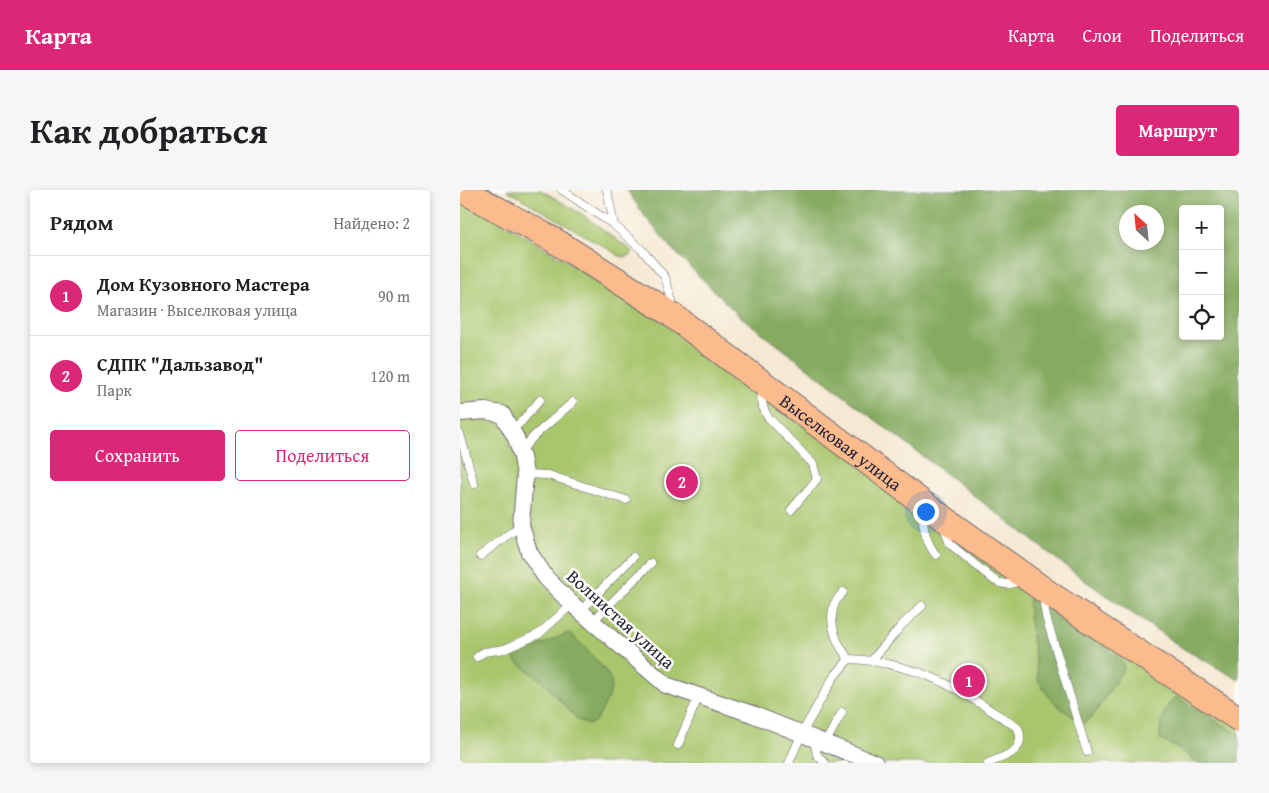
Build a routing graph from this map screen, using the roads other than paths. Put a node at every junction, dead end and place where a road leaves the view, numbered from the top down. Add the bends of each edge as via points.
1 (462, 190) edge
2 (484, 190) edge
3 (562, 190) edge
4 (607, 190) edge
5 (614, 225) junction
6 (672, 301) junction
7 (761, 382) junction
8 (540, 400) dead end
9 (573, 402) dead end
10 (460, 413) edge
11 (512, 430) junction
12 (460, 434) edge
13 (521, 451) junction
14 (525, 474) junction
15 (474, 484) dead end
16 (626, 500) dead end
17 (791, 510) dead end
18 (933, 510) junction
19 (522, 525) junction
20 (936, 555) dead end
21 (480, 556) dead end
22 (633, 557) dead end
23 (651, 563) dead end
24 (843, 592) dead end
25 (1048, 593) junction
26 (922, 606) dead end
27 (577, 613) junction
28 (478, 657) dead end
29 (849, 659) junction
30 (872, 660) junction
31 (699, 695) junction
32 (1239, 704) edge
33 (842, 712) dead end
34 (1239, 719) edge
35 (814, 739) junction
36 (678, 745) dead end
37 (1087, 752) dead end
38 (789, 763) edge
39 (825, 763) edge
40 (875, 763) edge
41 (988, 763) edge

1 - 7 main road, Выселковая улица via 552,240 668,312
2 - 6 main road, Выселковая улица
3 - 5 lane
4 - 5 lane
5 - 6 lane via 665,277
6 - 32 main road, Выселковая улица via 1064,592 1146,648
7 - 17 lane via 760,394 767,416 813,464 816,472 817,479
7 - 18 main road, Выселковая улица
8 - 11 lane
9 - 13 lane
10 - 11 street, Волнистая улица via 485,411 502,414
11 - 13 street, Волнистая улица
12 - 15 lane
13 - 14 street, Волнистая улица
14 - 16 lane via 548,475
14 - 19 street, Волнистая улица
18 - 20 lane via 922,516 928,544
18 - 25 main road, Выселковая улица
19 - 21 lane
19 - 27 street, Волнистая улица via 529,552 546,578
22 - 27 lane
23 - 27 lane
24 - 29 lane via 834,604 832,620 840,647
25 - 34 main road, Выселковая улица
25 - 37 lane via 1044,604 1046,617
26 - 30 lane
27 - 28 lane via 539,634 505,649 484,652
27 - 31 street, Волнистая улица via 666,685
29 - 30 lane
29 - 35 lane via 833,678
30 - 41 lane via 951,686 1018,728 1021,742 1017,748
31 - 35 street, Волнистая улица
31 - 36 lane
33 - 35 lane via 828,738
35 - 38 lane
35 - 39 lane via 817,755
35 - 40 street, Волнистая улица

